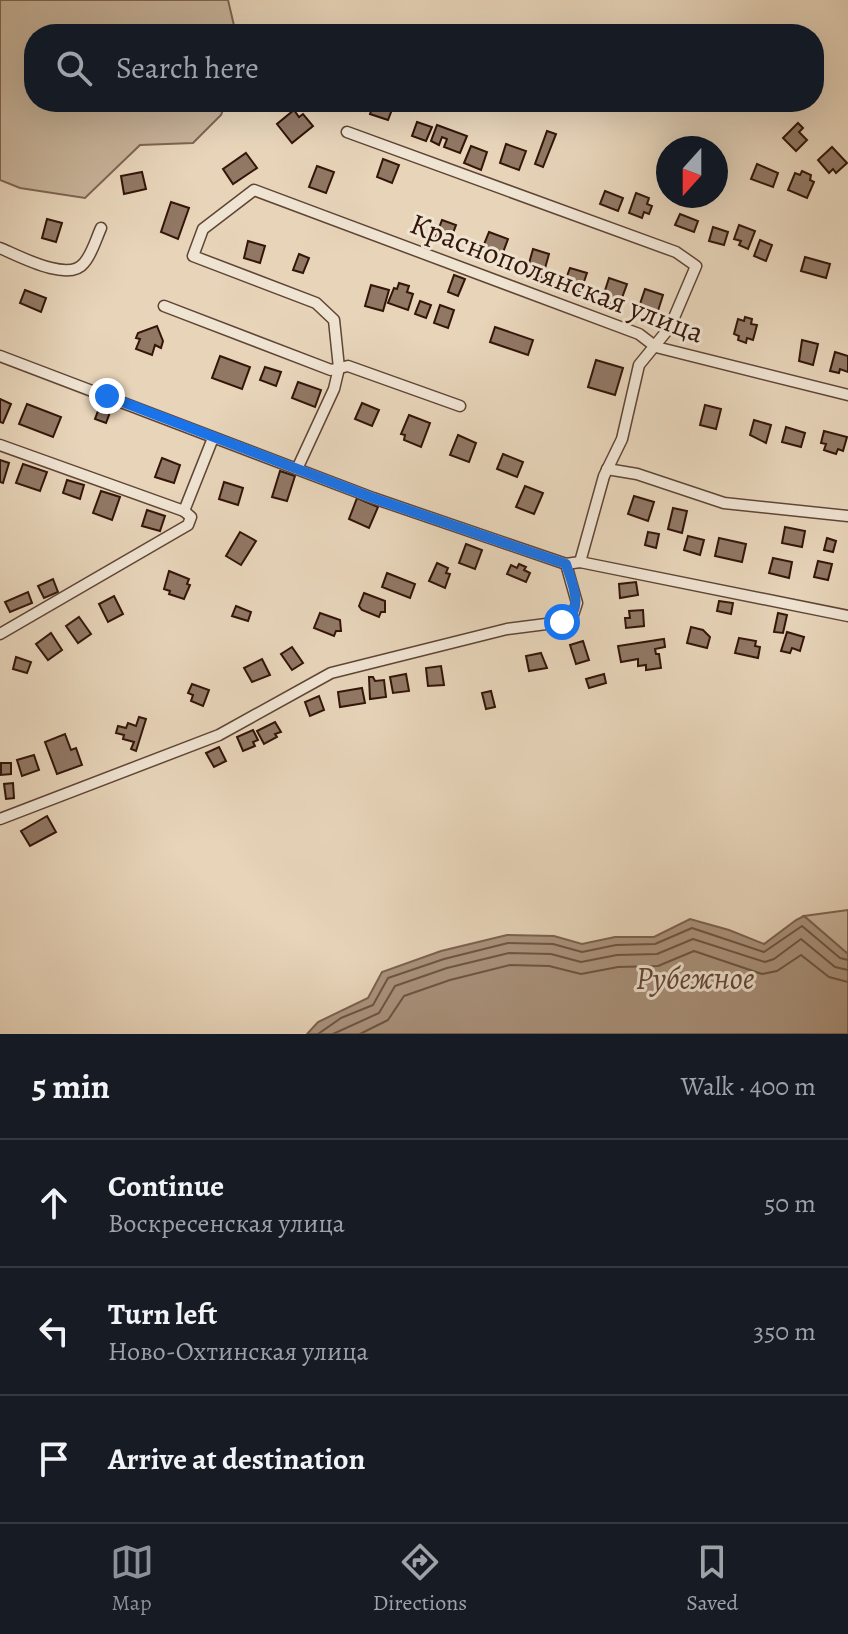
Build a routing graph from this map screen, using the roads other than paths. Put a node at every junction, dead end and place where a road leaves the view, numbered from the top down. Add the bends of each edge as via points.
1 (347, 132) dead end
2 (101, 228) dead end
3 (0, 248) edge
4 (164, 306) dead end
5 (656, 347) junction
6 (0, 356) edge
7 (339, 368) junction
8 (848, 395) edge
9 (460, 406) dead end
10 (213, 438) junction
11 (0, 445) edge
12 (297, 469) junction
13 (607, 469) junction
14 (184, 511) junction
15 (848, 516) edge
16 (580, 562) junction
17 (566, 564) junction
18 (848, 616) edge
19 (0, 634) edge
20 (0, 819) edge

1 - 5 street, Краснополянская улица via 676,252 696,266
2 - 3 street via 84,265 69,272
4 - 7 street via 331,370
5 - 7 street, Краснополянская улица via 639,334 254,190 203,229 193,256 316,303 334,320
5 - 8 street, Краснополянская улица
5 - 13 street via 639,365 622,439
6 - 10 street
7 - 9 street via 348,366
7 - 12 street
10 - 12 street
10 - 14 street
11 - 14 street
12 - 17 street
13 - 15 street via 724,503
13 - 16 street
14 - 19 street via 191,520 183,530
16 - 17 street
16 - 18 street
17 - 20 street via 577,603 573,615 562,622 507,629 331,673 219,735

